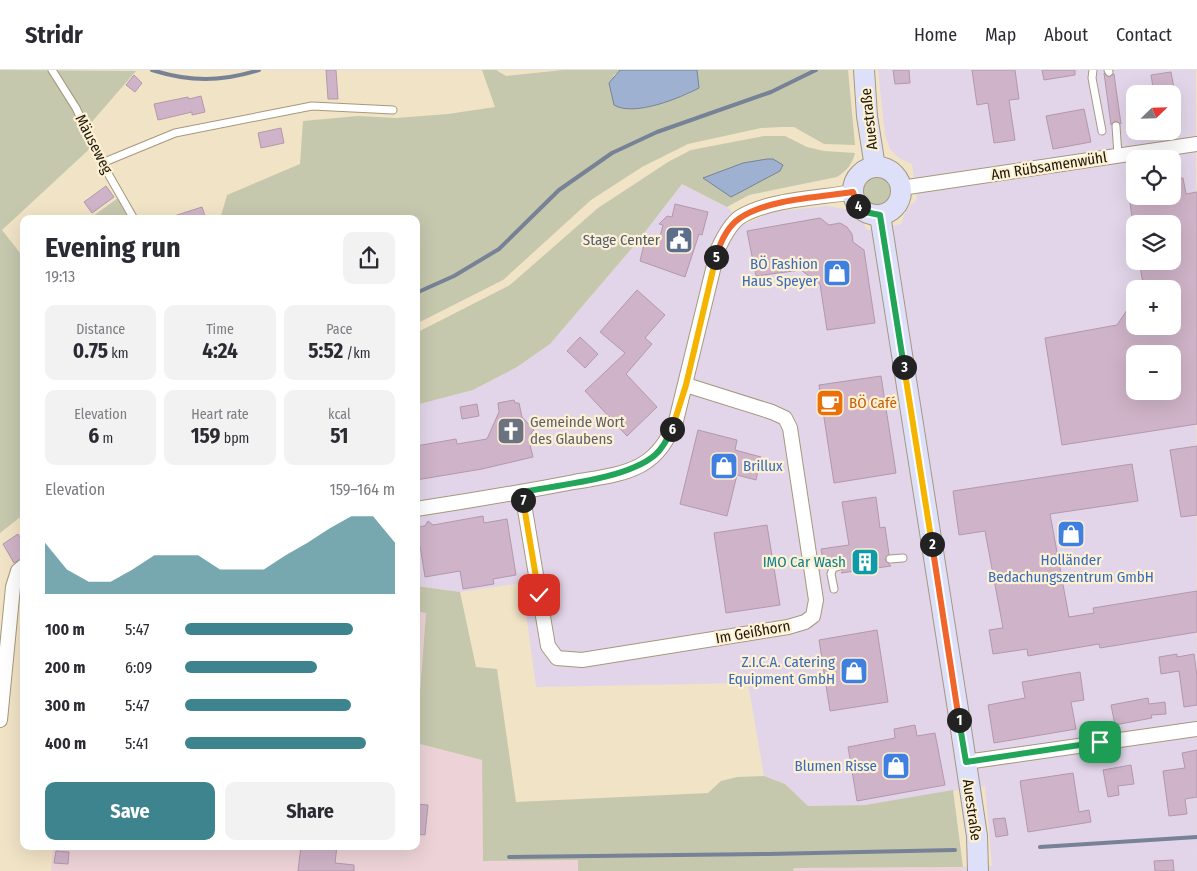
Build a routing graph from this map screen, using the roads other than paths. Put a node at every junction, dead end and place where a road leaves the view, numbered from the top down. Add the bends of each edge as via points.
1 (52, 70) edge
2 (864, 70) edge
3 (1093, 70) edge
4 (393, 110) dead end
5 (1116, 126) dead end
6 (1102, 132) dead end
7 (1197, 144) edge
8 (1118, 155) junction
9 (102, 163) junction
10 (875, 167) junction
11 (901, 188) junction
12 (853, 192) junction
13 (132, 215) edge
14 (880, 215) junction
15 (686, 385) junction
16 (522, 492) junction
17 (420, 508) edge
18 (903, 558) dead end
19 (890, 559) dead end
20 (840, 566) dead end
21 (20, 569) edge
22 (834, 588) dead end
23 (0, 720) edge
24 (1197, 728) edge
25 (966, 762) junction
26 (978, 871) edge

1 - 9 lane, Mäuseweg via 76,108
2 - 10 street, Auestraße
3 - 6 lane
4 - 9 lane via 312,106 175,134
5 - 8 lane
7 - 8 street, Am Rübsamenwühl
8 - 11 street, Am Rübsamenwühl
9 - 13 lane, Mäuseweg
10 - 11 street, Auestraße via 890,170 896,175
10 - 12 street, Auestraße via 860,173
11 - 14 street via 896,207
12 - 14 street via 858,206 865,212
12 - 15 street via 766,206 739,218 723,236
14 - 25 street, Auestraße
15 - 16 street via 668,439 656,454 640,465 619,473
15 - 16 street, Im Geißhorn via 786,418 816,600 813,616 805,622 582,660 557,658 548,646
16 - 17 street
18 - 19 lane
20 - 22 lane via 833,568 831,574
21 - 23 street via 13,587
24 - 25 street
25 - 26 street, Auestraße via 977,836

